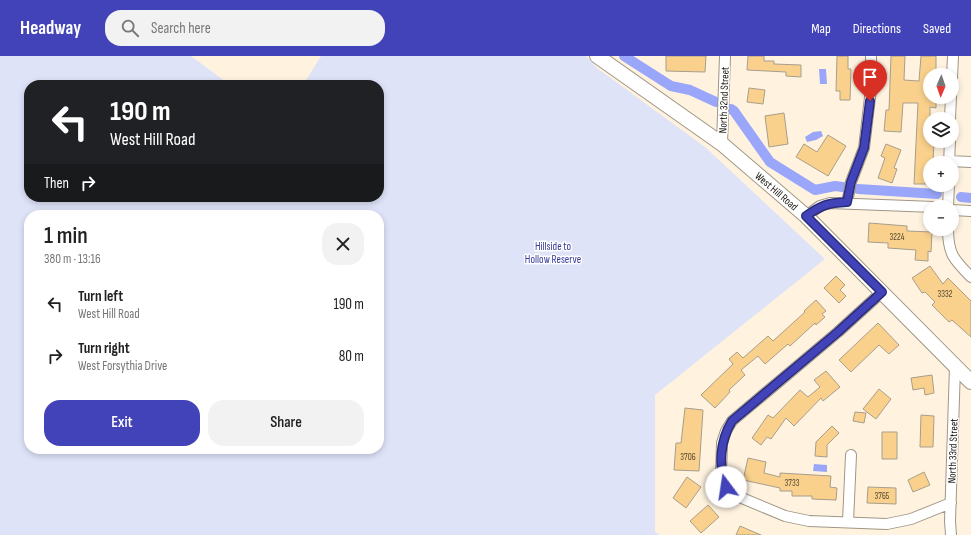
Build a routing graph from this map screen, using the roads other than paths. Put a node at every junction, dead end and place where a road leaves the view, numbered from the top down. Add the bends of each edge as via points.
1 (597, 56) edge
2 (725, 56) edge
3 (871, 56) edge
4 (953, 56) edge
5 (952, 68) edge
6 (722, 144) junction
7 (959, 162) edge
8 (971, 162) edge
9 (847, 202) junction
10 (923, 206) edge
11 (959, 210) edge
12 (971, 211) edge
13 (806, 216) junction
14 (948, 236) edge
15 (971, 277) edge
16 (882, 292) junction
17 (956, 367) junction
18 (971, 382) edge
19 (851, 455) dead end
20 (951, 503) junction
21 (848, 522) junction
22 (951, 535) edge

1 - 6 street, West Hill Road
2 - 6 street, North 32nd Street
3 - 9 street via 871,89 864,148 851,182
4 - 5 street
6 - 13 street, West Hill Road
7 - 8 street
9 - 10 street
9 - 13 street via 820,206
11 - 12 street
13 - 16 street, West Hill Road
14 - 15 street via 950,251 956,262
16 - 17 street, West Hill Road
16 - 21 street via 732,421 722,443 721,474 726,487 737,496 785,516 809,521
17 - 18 street, West Hill Road
17 - 20 street, North 33rd Street
19 - 21 street
20 - 21 street via 911,519 887,524
20 - 22 street, North 33rd Street

